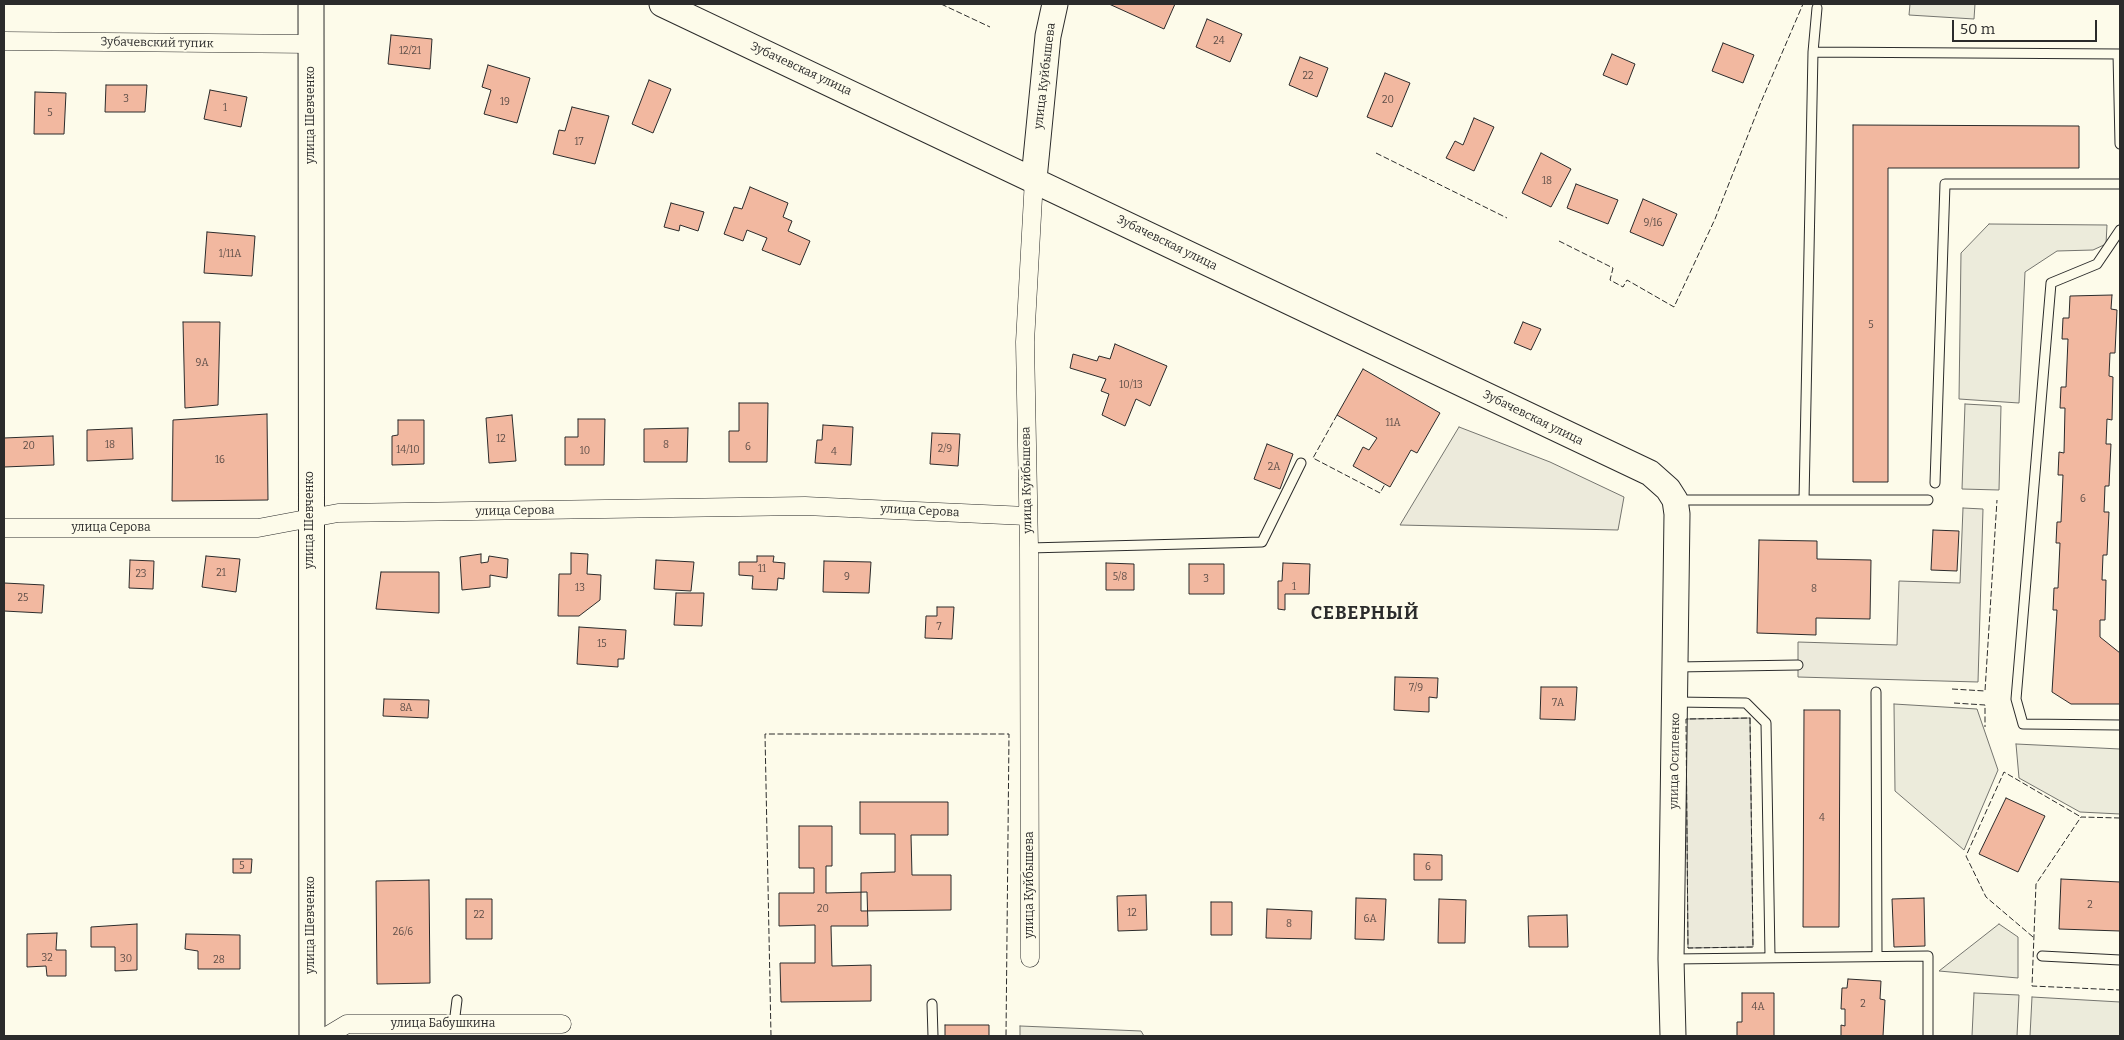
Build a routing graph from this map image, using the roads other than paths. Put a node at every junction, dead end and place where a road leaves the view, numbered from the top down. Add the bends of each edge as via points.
1 (311, 4) edge
2 (662, 4) edge
3 (1055, 4) edge
4 (1817, 8) dead end
5 (4, 41) edge
6 (311, 44) junction
7 (1813, 52) junction
8 (2119, 54) edge
9 (2120, 144) edge
10 (1034, 180) junction
11 (2120, 184) edge
12 (2120, 230) edge
13 (1302, 463) dead end
14 (1935, 483) dead end
15 (1672, 494) junction
16 (1804, 500) junction
17 (1928, 500) dead end
18 (1027, 516) junction
19 (310, 518) junction
20 (4, 528) edge
21 (1029, 548) junction
22 (1798, 665) dead end
23 (1676, 667) junction
24 (1876, 692) dead end
25 (1676, 702) junction
26 (2120, 725) edge
27 (1770, 956) junction
28 (1877, 956) junction
29 (2042, 956) dead end
30 (1030, 958) dead end
31 (1671, 959) junction
32 (2120, 960) edge
33 (457, 1000) dead end
34 (932, 1004) dead end
35 (454, 1024) junction
36 (562, 1024) dead end
37 (312, 1036) edge
38 (327, 1036) edge
39 (933, 1036) edge
40 (1674, 1036) edge
41 (1928, 1036) edge

1 - 6 street, улица Шевченко
2 - 10 street, Зубачевская улица
3 - 10 street, улица Куйбышева via 1048,36
4 - 7 lane
5 - 6 street, Зубачевский тупик
6 - 19 street, улица Шевченко
7 - 8 lane
7 - 16 lane
8 - 9 lane
10 - 15 street, Зубачевская улица via 1650,474
10 - 18 street, улица Куйбышева via 1025,342
11 - 14 lane via 1945,184
12 - 26 lane via 2097,264 2051,283 2016,699 2023,724
13 - 21 lane via 1262,542
15 - 16 lane
15 - 23 street, улица Осипенко via 1677,514
16 - 17 lane
18 - 19 street, улица Серова via 805,506 338,513
18 - 21 street, улица Куйбышева
19 - 20 street, улица Серова via 258,528
19 - 37 street, улица Шевченко
21 - 30 street, улица Куйбышева
22 - 23 lane
23 - 25 street, улица Осипенко
24 - 28 lane
25 - 27 lane via 1746,703 1766,723
25 - 31 street, улица Осипенко
27 - 28 lane
27 - 31 lane
28 - 41 lane via 1928,956
29 - 32 lane
31 - 40 street, улица Осипенко
33 - 35 lane
34 - 39 lane
35 - 36 street, улица Бабушкина
35 - 38 street, улица Бабушкина via 347,1024

